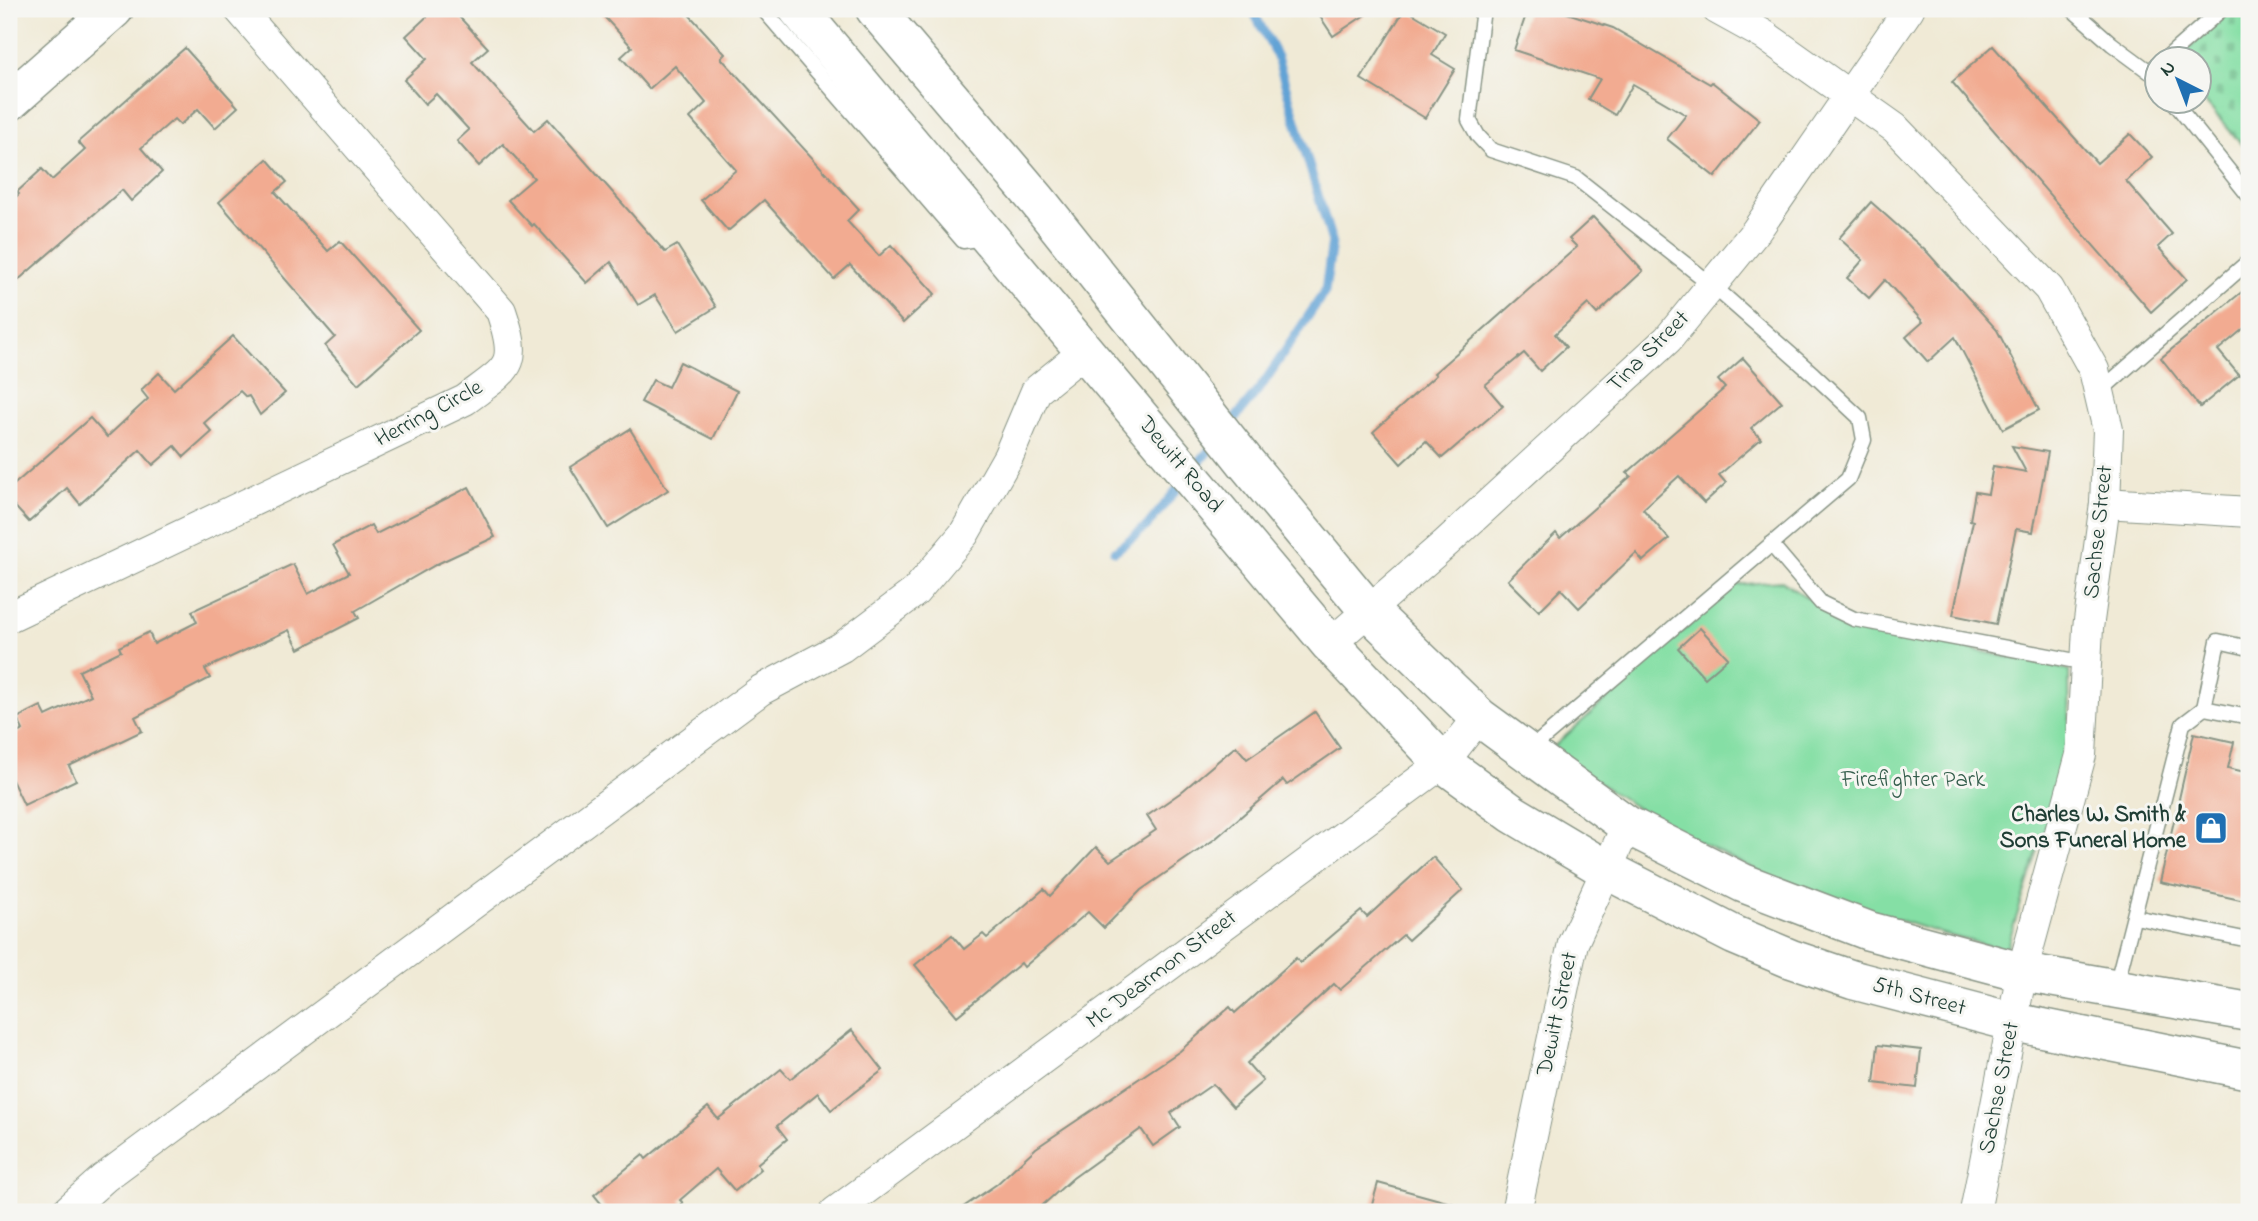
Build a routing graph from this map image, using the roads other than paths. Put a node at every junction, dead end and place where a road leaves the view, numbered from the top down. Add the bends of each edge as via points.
1 (114, 9) edge
2 (239, 9) edge
3 (763, 9) edge
4 (798, 9) edge
5 (875, 9) edge
6 (1483, 9) edge
7 (1717, 9) edge
8 (1909, 9) edge
9 (2072, 9) edge
10 (2222, 9) edge
11 (2180, 46) edge
12 (2142, 64) edge
13 (1848, 94) junction
14 (9, 102) edge
15 (2185, 116) edge
16 (2249, 196) edge
17 (1037, 200) junction
18 (989, 238) junction
19 (2249, 261) edge
20 (1712, 285) junction
21 (1130, 315) junction
22 (1084, 352) junction
23 (2099, 392) junction
24 (2105, 503) junction
25 (2249, 512) edge
26 (1771, 544) junction
27 (1368, 610) junction
28 (9, 617) edge
29 (1330, 644) junction
30 (2249, 648) edge
31 (2086, 663) junction
32 (2204, 708) junction
33 (1479, 717) junction
34 (2249, 717) edge
35 (1527, 751) junction
36 (1443, 763) junction
37 (1628, 825) junction
38 (1607, 870) junction
39 (2135, 917) junction
40 (2249, 940) edge
41 (2022, 972) junction
42 (2116, 988) junction
43 (2249, 1012) edge
44 (2013, 1022) junction
45 (2249, 1070) edge
46 (66, 1212) edge
47 (835, 1212) edge
48 (1516, 1212) edge
49 (1975, 1212) edge

1 - 14 main road
2 - 28 street, Herring Circle via 501,311 512,345 506,370 465,400
3 - 18 lane via 963,241
4 - 18 main road, Dewitt Road
5 - 17 main road
6 - 20 lane via 1469,120 1478,136 1491,150 1577,178
7 - 13 street, Sachse Street via 1764,35
8 - 13 street, Tina Street
9 - 12 lane
10 - 11 lane
13 - 20 street, Tina Street via 1756,231
13 - 23 street, Sachse Street via 1895,128 2049,289 2094,370
15 - 16 lane
17 - 18 main road
17 - 21 main road
18 - 22 main road, Dewitt Road
19 - 23 lane
20 - 26 lane via 1860,418 1864,440 1848,480
20 - 27 street, Tina Street via 1668,339
21 - 22 main road
21 - 27 main road
22 - 29 main road, Dewitt Road
22 - 46 street via 1035,391 1008,457 964,534 915,592 842,648 761,690 104,1178
23 - 24 street, Sachse Street via 2108,430
24 - 25 street
24 - 31 street, Sachse Street
26 - 31 lane via 1821,603 1854,619
26 - 35 lane
27 - 29 street, Tina Street
27 - 33 main road
29 - 36 main road, Dewitt Road
30 - 32 lane via 2218,641
31 - 41 street, Sachse Street via 2081,755
32 - 34 lane
32 - 39 lane via 2183,724
33 - 35 main road
33 - 36 street, Mc Dearmon Street
35 - 37 main road
36 - 38 main road, Dewitt Road via 1513,814
36 - 47 street, Mc Dearmon Street
37 - 38 street, Dewitt Street
37 - 41 main road via 1743,883 1869,931
38 - 44 main road, 5th Street via 1791,959
38 - 48 street, Dewitt Street via 1573,943
39 - 40 lane
39 - 42 lane
41 - 42 main road
41 - 44 street, Sachse Street
42 - 43 main road
44 - 45 main road, 5th Street
44 - 49 street, Sachse Street

